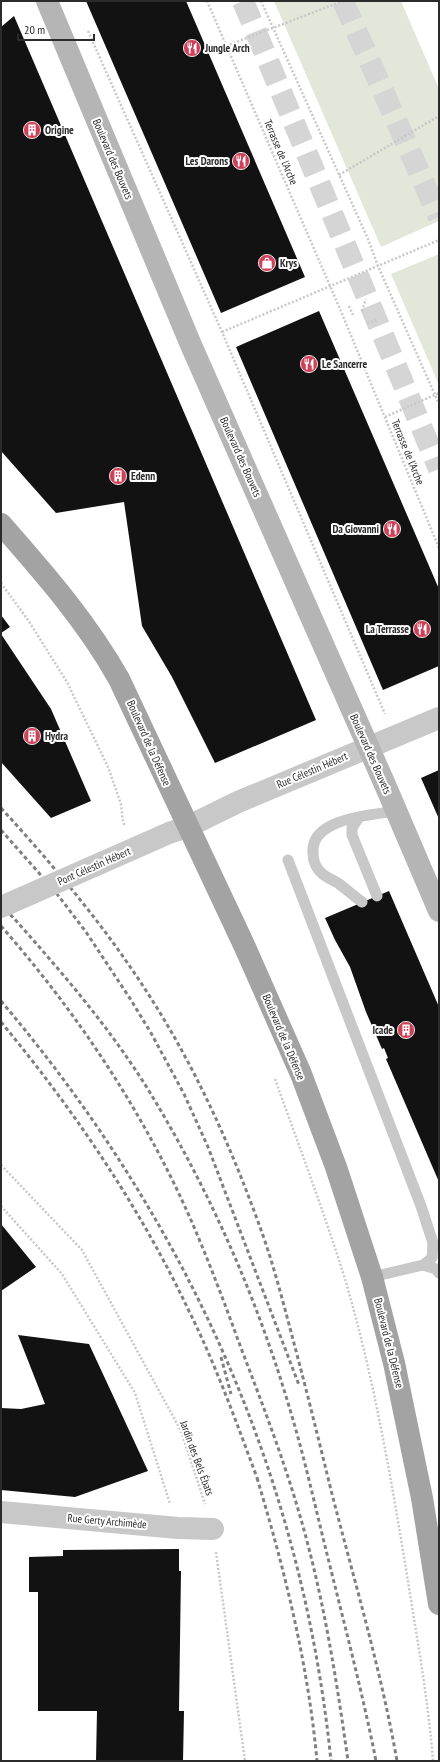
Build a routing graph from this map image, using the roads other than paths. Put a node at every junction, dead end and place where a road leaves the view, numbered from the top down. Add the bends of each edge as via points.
1 (47, 1) edge
2 (1, 524) edge
3 (439, 718) edge
4 (368, 747) junction
5 (396, 811) junction
6 (359, 817) junction
7 (188, 827) junction
8 (288, 860) dead end
9 (377, 896) dead end
10 (362, 902) dead end
11 (1, 907) edge
12 (439, 911) edge
13 (424, 1265) junction
14 (439, 1273) edge
15 (372, 1277) junction
16 (1, 1512) edge
17 (213, 1529) road end
18 (439, 1604) edge

1 - 4 main road, Boulevard des Bouvets via 191,345
2 - 7 main road, Boulevard de la Défense via 50,579 103,651 141,724
3 - 4 street, Rue Célestin Hébert
4 - 5 main road, Boulevard des Bouvets
4 - 7 street, Rue Célestin Hébert via 238,802
5 - 6 lane
5 - 12 main road, Boulevard des Bouvets
6 - 9 lane via 352,828 352,835
6 - 10 lane via 324,829 312,846 317,869
7 - 11 street, Pont Célestin Hébert, bridge
7 - 15 main road, Boulevard de la Défense via 301,1074 336,1167
8 - 13 lane via 421,1206 433,1243 432,1258
13 - 14 lane via 436,1269
13 - 15 lane
15 - 18 main road, Boulevard de la Défense via 422,1498
16 - 17 street, Rue Gerty Archimède

